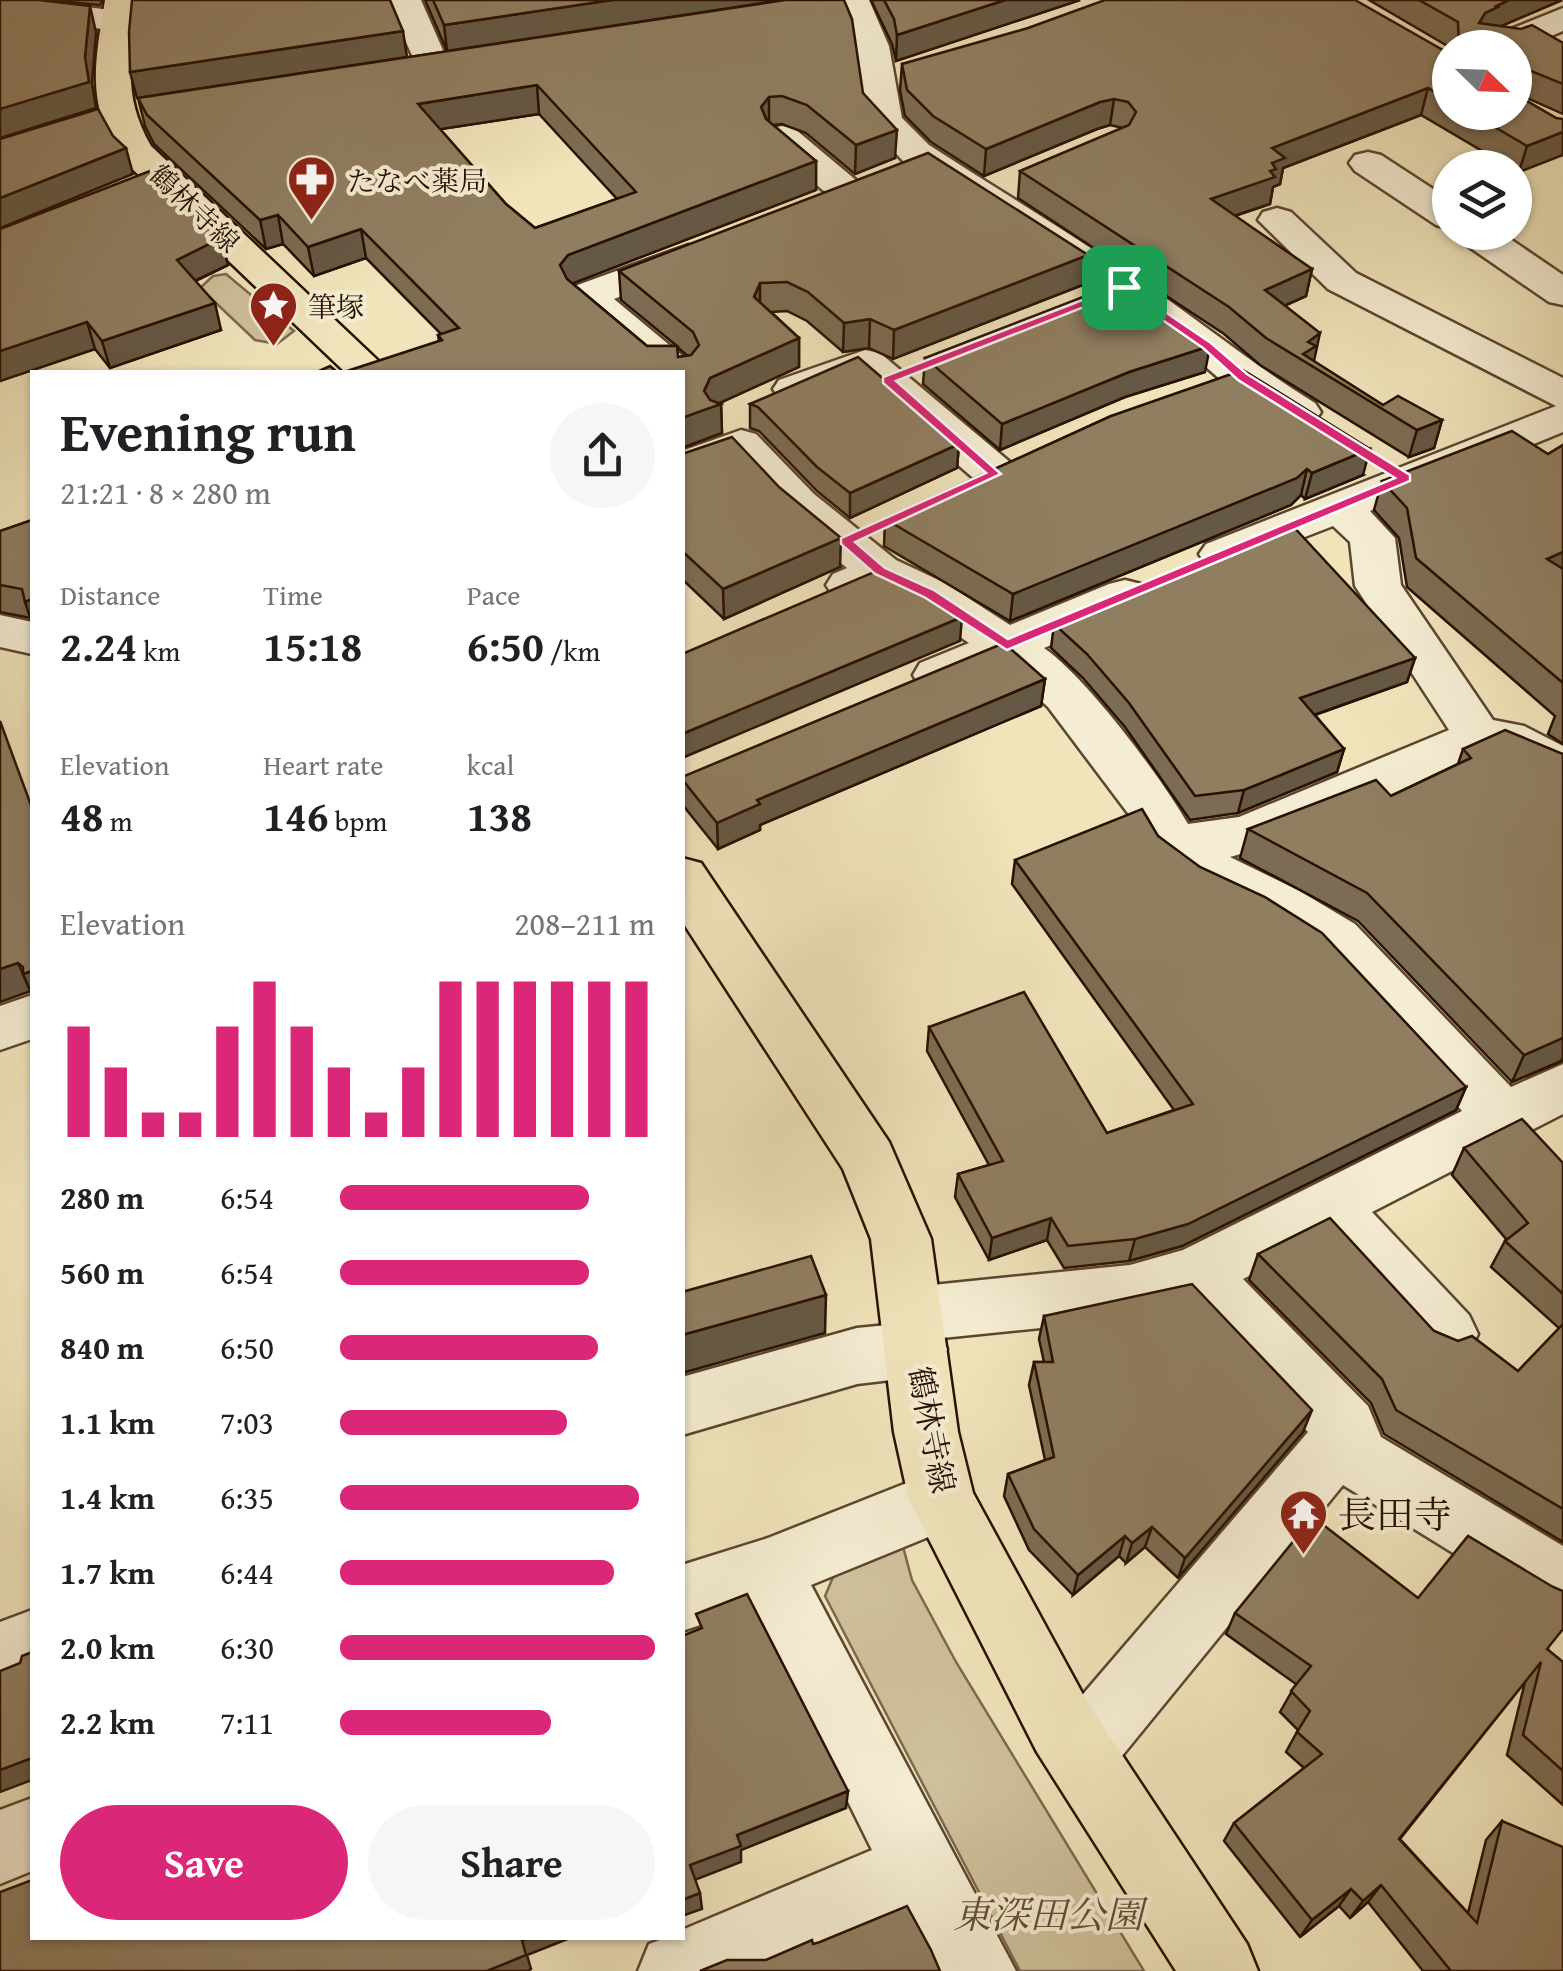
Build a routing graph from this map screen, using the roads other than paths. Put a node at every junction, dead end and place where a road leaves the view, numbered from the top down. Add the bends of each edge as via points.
1 (404, 0) edge
2 (853, 2) edge
3 (0, 6) edge
4 (120, 11) edge
5 (1563, 18) edge
6 (742, 20) edge
7 (1532, 31) edge
8 (395, 72) edge
9 (782, 137) edge
10 (931, 162) junction
11 (1368, 163) dead end
12 (850, 194) junction
13 (1432, 205) edge
14 (807, 210) edge
15 (1278, 220) dead end
16 (723, 243) edge
17 (1500, 250) edge
18 (1124, 287) junction
19 (1563, 293) edge
20 (1074, 308) edge
21 (799, 342) edge
22 (367, 370) edge
23 (678, 370) edge
24 (834, 371) junction
25 (685, 376) edge
26 (1243, 377) junction
27 (1193, 390) edge
28 (1563, 395) edge
29 (720, 404) edge
30 (1563, 417) edge
31 (1324, 428) edge
32 (685, 462) edge
33 (948, 495) edge
34 (1337, 505) junction
35 (869, 546) junction
36 (808, 603) edge
37 (0, 631) edge
38 (30, 638) edge
39 (1007, 645) junction
40 (899, 690) edge
41 (1493, 737) junction
42 (1563, 768) edge
43 (1173, 844) junction
44 (685, 882) edge
45 (30, 1018) edge
46 (0, 1028) edge
47 (1563, 1087) edge
48 (1502, 1115) junction
49 (1330, 1208) junction
50 (1197, 1272) junction
51 (914, 1331) junction
52 (1448, 1334) edge
53 (685, 1405) edge
54 (1354, 1454) junction
55 (942, 1500) junction
56 (768, 1570) junction
57 (1563, 1583) edge
58 (685, 1597) edge
59 (30, 1645) edge
60 (0, 1656) edge
61 (1079, 1753) junction
62 (30, 1836) edge
63 (0, 1846) edge
64 (919, 1867) junction
65 (676, 1971) edge
66 (978, 1971) edge
67 (1220, 1971) edge

1 - 8 street via 449,63
2 - 6 street
2 - 10 street via 894,77 884,121
3 - 4 street
4 - 22 main road, 鶴林寺線 via 112,64 117,118 145,185
5 - 7 street
9 - 12 street
10 - 12 street
10 - 18 street via 997,189
11 - 13 street
12 - 14 street
15 - 28 street via 1342,282
16 - 23 street via 586,296
17 - 19 street
18 - 20 street
18 - 26 street
21 - 24 street
24 - 29 street
24 - 33 street via 866,362 904,374 1011,466
25 - 29 street
26 - 27 street
26 - 31 street
29 - 32 street
29 - 35 street via 798,504
30 - 34 street via 1389,468
34 - 39 street
34 - 41 street via 1372,538 1378,586
35 - 36 street
35 - 39 street
37 - 38 street
39 - 40 street
39 - 43 street via 1065,695
41 - 42 street
41 - 43 street via 1252,833
43 - 48 street via 1336,939
44 - 51 main road, 鶴林寺線 via 868,1160 901,1240
45 - 46 street
47 - 48 street
48 - 49 street
49 - 50 street
49 - 52 street
50 - 51 street via 1130,1292
50 - 54 street via 1345,1426
51 - 53 street via 857,1356
51 - 55 main road, 鶴林寺線
54 - 57 street
54 - 61 street via 1339,1447 1324,1459
55 - 56 street
55 - 61 main road, 鶴林寺線
56 - 58 street
56 - 64 street
59 - 60 street
61 - 67 main road, 鶴林寺線
62 - 63 street
64 - 65 street
64 - 66 street

